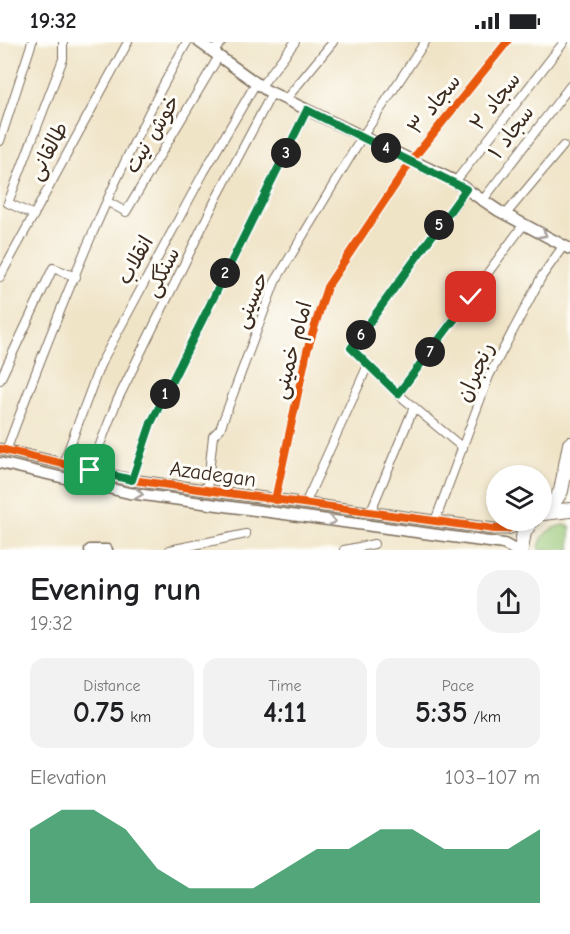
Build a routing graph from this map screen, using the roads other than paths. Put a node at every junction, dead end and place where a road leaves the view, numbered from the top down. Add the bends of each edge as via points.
1 (32, 42) edge
2 (63, 42) edge
3 (128, 42) edge
4 (187, 42) edge
5 (199, 42) edge
6 (222, 42) edge
7 (295, 42) edge
8 (333, 42) edge
9 (425, 42) edge
10 (507, 42) edge
11 (564, 42) edge
12 (216, 54) junction
13 (258, 84) junction
14 (570, 86) edge
15 (272, 93) junction
16 (286, 99) junction
17 (307, 110) junction
18 (362, 136) junction
19 (0, 141) edge
20 (563, 146) dead end
21 (412, 160) junction
22 (455, 182) junction
23 (466, 189) junction
24 (483, 200) junction
25 (108, 202) junction
26 (506, 214) junction
27 (34, 215) junction
28 (524, 224) junction
29 (567, 247) edge
30 (0, 277) edge
31 (76, 277) junction
32 (368, 365) junction
33 (0, 380) edge
34 (398, 394) junction
35 (414, 407) junction
36 (570, 444) edge
37 (463, 448) junction
38 (3, 450) edge
39 (0, 463) edge
40 (63, 464) junction
41 (90, 470) junction
42 (132, 480) junction
43 (192, 489) junction
44 (207, 491) junction
45 (566, 496) edge
46 (275, 500) junction
47 (190, 501) junction
48 (305, 504) junction
49 (552, 506) edge
50 (570, 510) edge
51 (370, 513) junction
52 (552, 513) edge
53 (435, 521) junction
54 (486, 528) edge
55 (525, 531) edge
56 (246, 534) dead end
57 (374, 544) dead end
58 (90, 550) edge
59 (107, 550) edge
60 (170, 550) edge
61 (344, 550) edge
62 (515, 550) edge
63 (521, 550) edge

1 - 19 street
2 - 27 street via 63,59 8,203
3 - 27 street, طالقانی
4 - 25 street via 118,174
5 - 12 street
6 - 12 street
7 - 13 street, انقلاب
8 - 16 street
9 - 18 street, حسینی
10 - 21 street, سجاد ۳
11 - 22 street, سجاد ۲
12 - 13 street
12 - 25 street, خوش نیت via 126,212
13 - 15 street
13 - 40 street, انقلاب via 204,172 100,365
14 - 24 street, سجاد ۱
15 - 16 street
15 - 41 street, سنگکی via 117,401
16 - 17 street
17 - 18 street
17 - 42 street via 151,423
18 - 21 street
18 - 44 street, حسینی via 275,282 220,429 213,436
20 - 26 street
21 - 22 street
21 - 46 street, امام خمینی via 327,287 307,351
22 - 23 street
23 - 24 street
23 - 32 street via 351,348
24 - 26 street
25 - 31 street
26 - 28 street
27 - 30 street, طالقانی
28 -> 29 street
28 - 34 street
29 - 37 street, رنجبران via 542,276 489,376
31 - 33 street via 53,268
31 - 38 street
32 - 34 street
32 - 48 street
34 - 35 street
35 - 37 street
35 - 51 street
36 - 45 highway
37 - 53 street, رنجبران
38 - 40 street, Azadegan
39 -> 47 street, Azadegan via 129,493
40 - 41 street, Azadegan
41 - 42 street, Azadegan
42 - 43 street, Azadegan
43 - 44 street, Azadegan
43 - 47 street
44 - 46 street, Azadegan
45 - 49 highway
46 - 48 street, Azadegan
47 -> 62 street, Azadegan via 504,544
48 - 51 street, Azadegan
50 - 52 highway
51 - 53 street, Azadegan
53 - 54 street, Azadegan
55 - 63 highway
56 - 60 street
57 - 61 street
58 - 59 street

